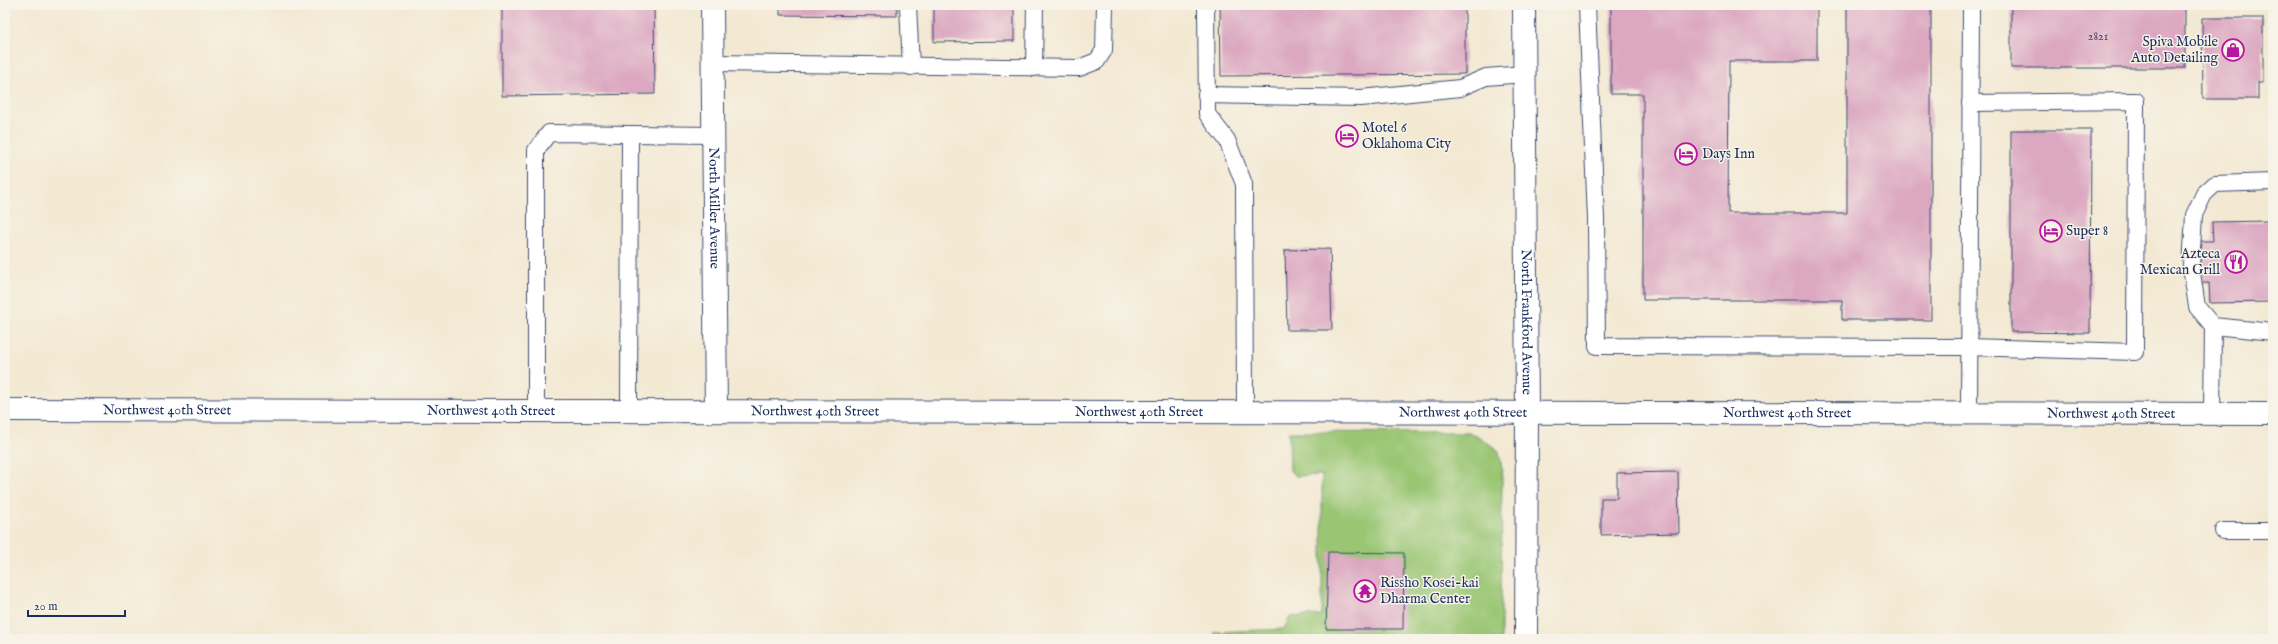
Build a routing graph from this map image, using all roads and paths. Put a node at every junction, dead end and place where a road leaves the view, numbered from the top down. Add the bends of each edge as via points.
1 (712, 5) edge
2 (908, 5) edge
3 (1035, 5) edge
4 (1105, 5) edge
5 (1206, 5) edge
6 (1524, 5) edge
7 (1587, 5) edge
8 (1970, 5) edge
9 (712, 63) junction
10 (911, 67) junction
11 (1034, 68) junction
12 (1524, 74) junction
13 (1206, 95) junction
14 (1970, 103) junction
15 (630, 134) junction
16 (712, 135) junction
17 (2273, 182) edge
18 (2213, 326) junction
19 (2273, 332) edge
20 (1968, 347) junction
21 (5, 410) edge
22 (536, 410) junction
23 (629, 410) junction
24 (716, 410) junction
25 (1245, 412) junction
26 (1527, 413) junction
27 (1969, 413) junction
28 (2212, 414) junction
29 (2273, 414) edge
30 (2223, 531) dead end
31 (2273, 531) edge
32 (1526, 639) edge

1 - 9 street, North Miller Avenue
2 - 10 lane
3 - 11 lane
4 - 11 lane via 1104,50 1097,61 1079,68
5 - 13 lane
6 - 12 street, North Frankford Avenue
7 - 20 lane via 1596,219 1597,346
8 - 14 lane
9 - 10 lane
9 - 16 street, North Miller Avenue
10 - 11 lane
12 - 13 lane via 1486,77 1460,88 1361,98
12 - 26 street, North Frankford Avenue
13 - 25 lane via 1207,114 1227,140 1244,184
14 - 20 lane
14 - 20 lane via 2136,101 2135,352
15 - 16 lane
15 - 22 lane via 549,133 536,150
15 - 23 lane
16 - 24 street, North Miller Avenue
17 - 18 lane via 2216,184 2204,194 2194,214 2191,266 2197,307
18 - 19 lane
18 - 28 lane
20 - 27 lane
21 - 22 street, Northwest 40th Street
22 - 23 street, Northwest 40th Street
23 - 24 street, Northwest 40th Street
24 - 25 street, Northwest 40th Street
25 - 26 street, Northwest 40th Street
26 - 27 street, Northwest 40th Street
26 - 32 street, North Frankford Avenue
27 - 28 street, Northwest 40th Street
28 - 29 street, Northwest 40th Street
30 - 31 lane

